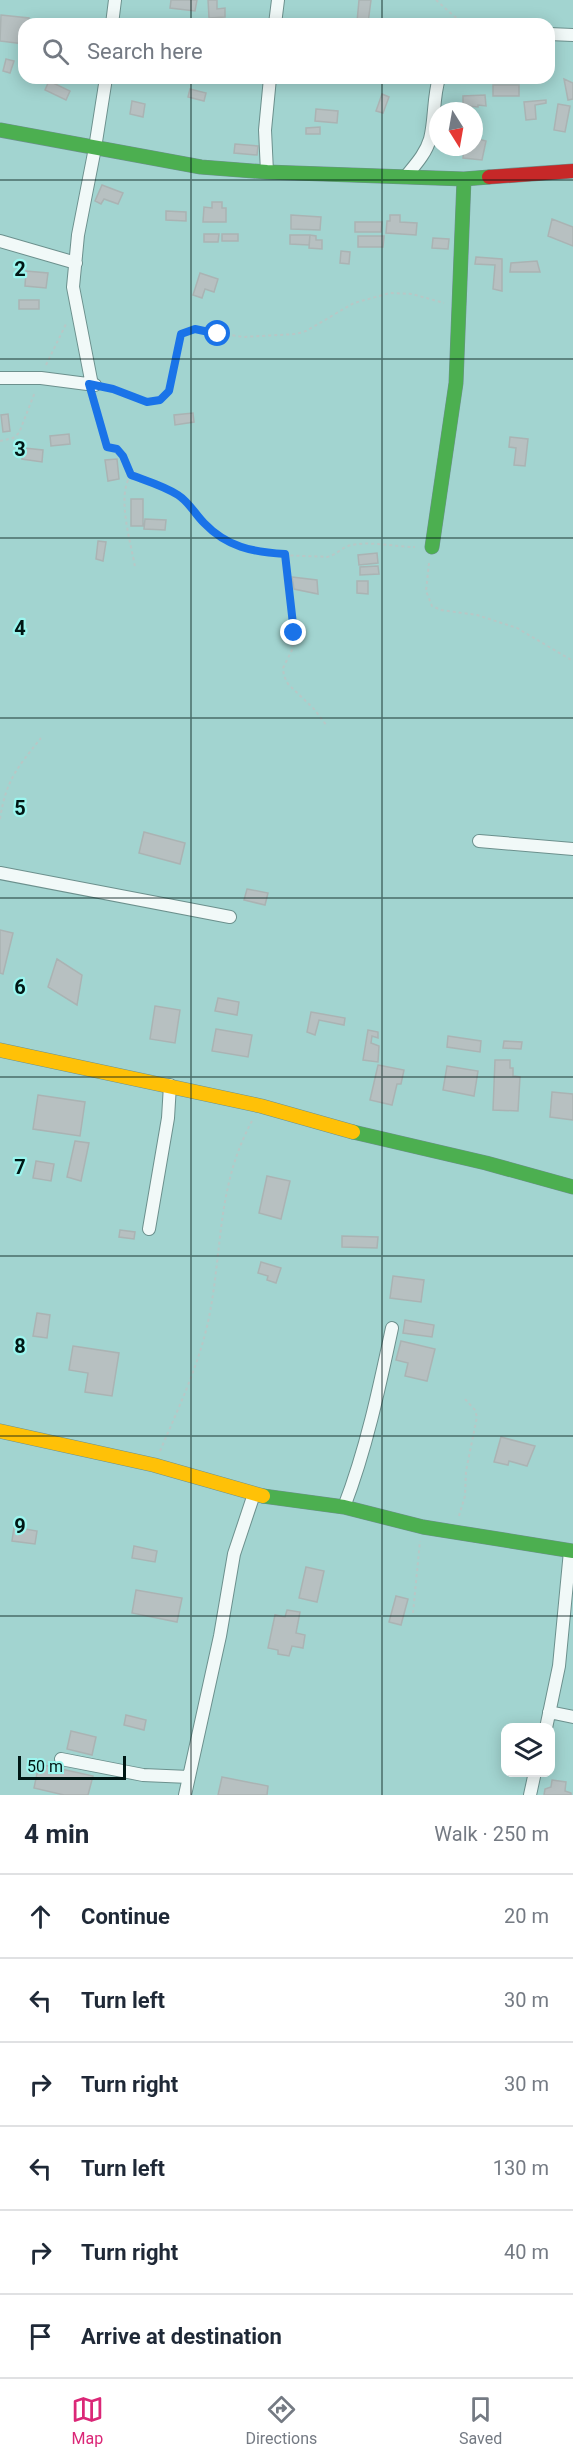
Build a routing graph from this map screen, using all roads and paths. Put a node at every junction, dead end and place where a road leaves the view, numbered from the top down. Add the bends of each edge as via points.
1 (115, 0) edge
2 (278, 0) edge
3 (436, 0) edge
4 (113, 18) edge
5 (276, 18) edge
6 (457, 18) edge
7 (555, 34) edge
8 (573, 35) edge
9 (105, 84) edge
10 (269, 84) edge
11 (437, 84) edge
12 (0, 134) edge
13 (95, 148) junction
14 (573, 171) edge
15 (267, 172) junction
16 (407, 175) junction
17 (464, 179) junction
18 (0, 242) edge
19 (76, 263) junction
20 (459, 303) junction
21 (75, 306) junction
22 (0, 378) edge
23 (41, 378) junction
24 (92, 385) junction
25 (0, 441) edge
26 (131, 475) junction
27 (432, 547) junction
28 (285, 554) junction
29 (135, 567) dead end
30 (573, 661) edge
31 (327, 726) dead end
32 (41, 738) dead end
33 (0, 819) edge
34 (478, 841) dead end
35 (573, 849) edge
36 (0, 873) edge
37 (230, 917) dead end
38 (0, 1050) edge
39 (170, 1085) junction
40 (261, 1106) junction
41 (573, 1187) edge
42 (149, 1229) dead end
43 (392, 1328) dead end
44 (464, 1398) dead end
45 (0, 1431) edge
46 (154, 1465) junction
47 (254, 1494) junction
48 (344, 1507) junction
49 (423, 1527) junction
50 (455, 1531) junction
51 (571, 1551) edge
52 (413, 1613) dead end
53 (549, 1712) junction
54 (573, 1717) edge
55 (547, 1723) edge
56 (61, 1759) dead end
57 (189, 1777) junction
58 (534, 1777) edge
59 (185, 1795) edge
60 (530, 1795) edge

1 - 4 street
2 - 5 street
3 - 6 path
7 - 8 street
9 - 13 street
10 - 15 street via 265,130
11 - 16 street via 429,140
12 - 13 street
13 - 15 street via 201,167
13 - 19 street
14 - 17 street
15 - 16 street
16 - 17 street
17 - 20 street
18 - 19 street
19 - 21 street
20 - 24 path via 390,293 354,303 296,334 243,337 191,329 181,334 169,391 160,400 147,402
20 - 27 street via 456,383
21 - 23 path
21 - 24 street
22 - 23 street
23 - 24 street
23 - 25 path via 22,429 13,438
24 - 26 path via 107,447 117,449 123,456
26 - 28 path via 179,496 213,532 231,544
26 - 29 path via 126,482 125,511
27 - 28 path via 364,544 347,546 327,557
27 - 30 path via 426,591 432,606 517,628
28 - 31 path via 294,642 283,668 284,676
32 - 33 path via 9,782
34 - 35 street
36 - 37 street
38 - 39 street
39 - 40 street
39 - 42 street
40 - 41 street
40 - 46 path via 237,1156 225,1196 204,1337 187,1389
43 - 48 street via 357,1473
44 - 50 path via 477,1417 465,1496
45 - 46 street
46 - 47 street
47 - 48 street
47 - 57 street via 234,1554
48 - 49 street
49 - 50 street
49 - 52 path
50 - 51 street
51 - 53 street via 559,1666
53 - 54 street
53 - 55 street
56 - 57 street via 143,1775
57 - 59 street
58 - 60 street

